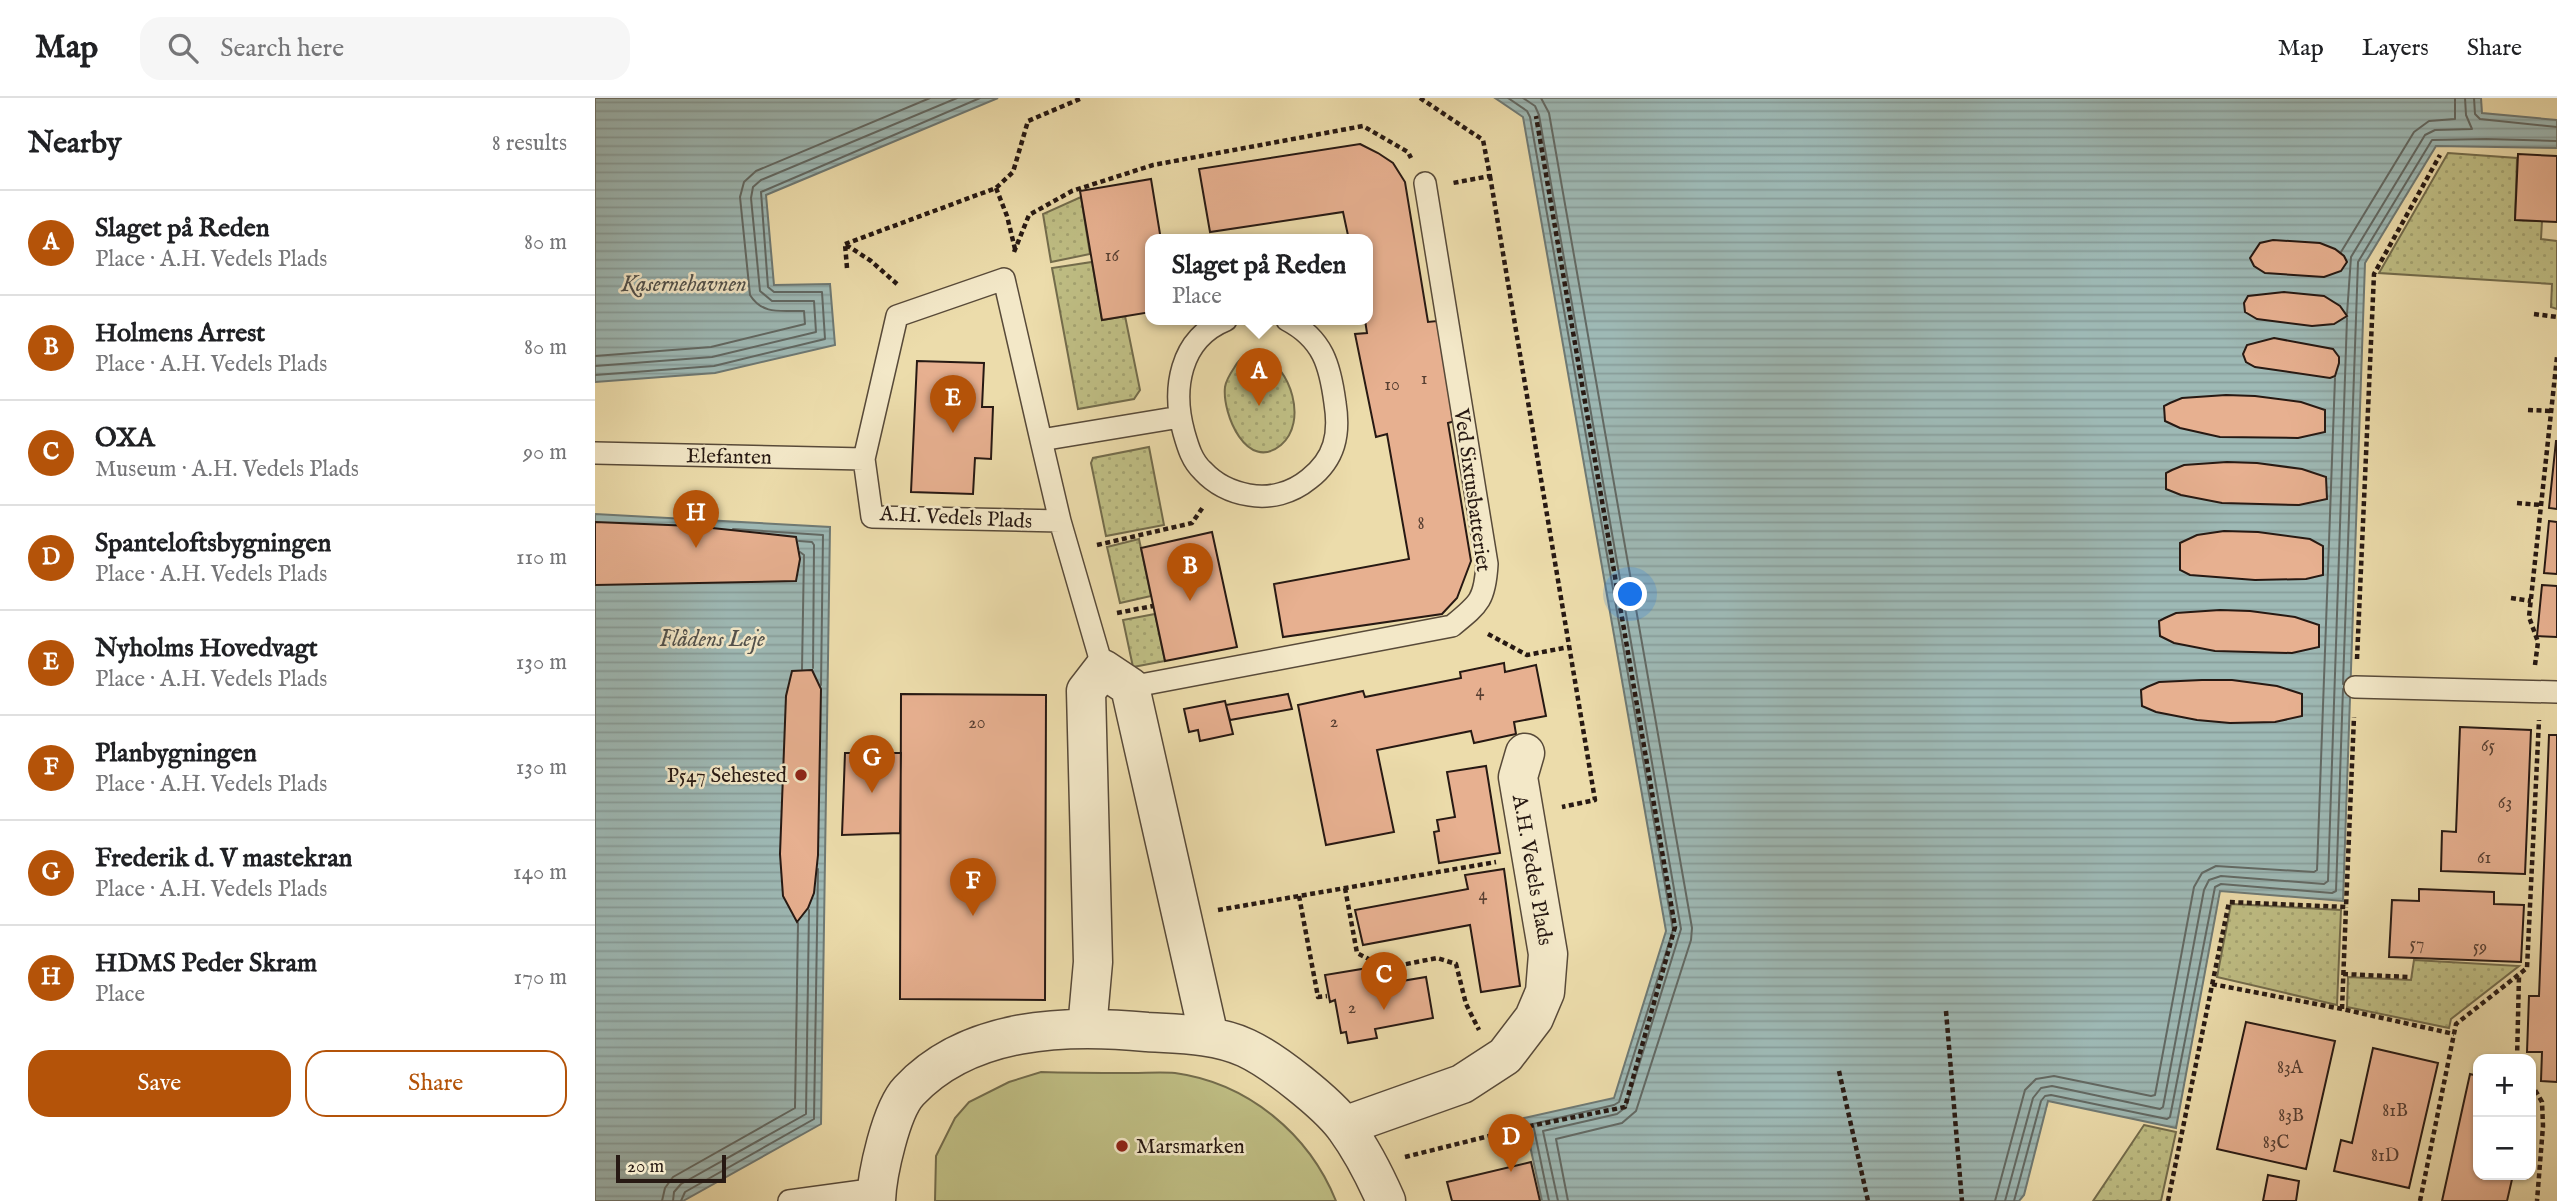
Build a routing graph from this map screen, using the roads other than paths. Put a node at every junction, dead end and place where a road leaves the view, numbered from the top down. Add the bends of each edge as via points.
1 (1425, 186) road end
2 (1217, 325) edge
3 (1297, 325) edge
4 (1179, 417) junction
5 (1041, 440) junction
6 (595, 453) edge
7 (864, 459) junction
8 (1060, 522) junction
9 (1116, 678) junction
10 (2355, 687) road end
11 (2543, 691) edge
12 (1525, 753) dead end
13 (1087, 1028) junction
14 (1209, 1037) junction
15 (1344, 1126) junction
16 (876, 1195) edge
17 (789, 1201) edge
18 (1387, 1201) edge

1 - 9 lane, Ved Sixtusbatteriet via 1487,564 1486,588 1475,608 1452,626
2 - 4 lane via 1203,333 1183,363 1178,382
3 - 4 lane via 1327,359 1338,426 1334,445 1317,473 1283,494 1258,497 1235,493 1201,470 1189,451
4 - 5 lane
5 - 7 lane, A.H. Vedels Plads via 1004,279 897,316
5 - 8 lane, A.H. Vedels Plads
6 - 7 lane, Elefanten
7 - 8 lane, A.H. Vedels Plads via 872,517
8 - 9 lane, A.H. Vedels Plads via 1088,618
9 - 13 street via 1086,691 1093,962
9 - 14 street, A.H. Vedels Plads via 1183,917
10 - 11 lane
12 - 15 street, A.H. Vedels Plads via 1518,776 1548,954 1545,992 1534,1018 1505,1056 1462,1084
13 - 14 street
13 - 16 street via 1037,1032 977,1045 940,1064 907,1093 887,1137
14 - 15 street via 1245,1048 1294,1079
15 - 18 street
16 - 17 lane

